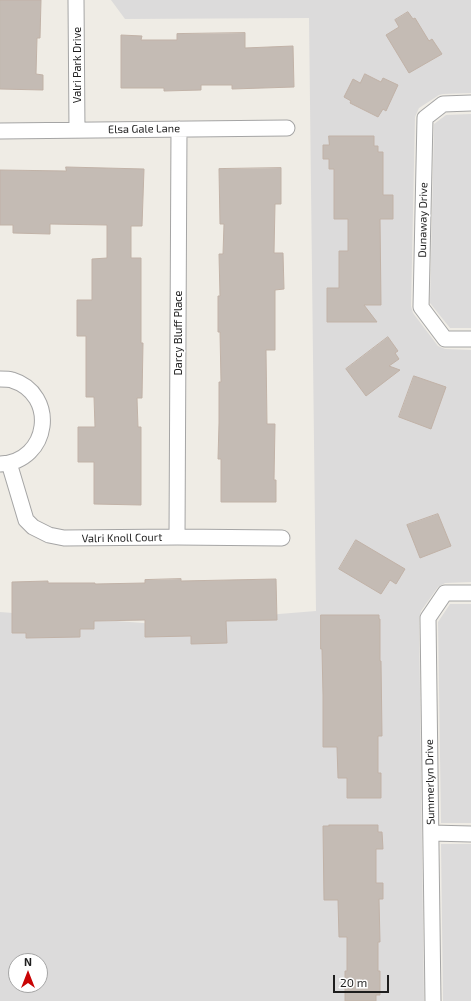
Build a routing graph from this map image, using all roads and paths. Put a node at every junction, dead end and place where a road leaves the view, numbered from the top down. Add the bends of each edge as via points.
1 (76, 0) edge
2 (471, 103) edge
3 (288, 128) dead end
4 (179, 129) junction
5 (77, 130) junction
6 (0, 131) edge
7 (471, 339) edge
8 (0, 379) edge
9 (4, 464) edge
10 (177, 537) junction
11 (282, 538) dead end
12 (471, 593) edge
13 (431, 833) junction
14 (471, 834) edge
15 (433, 1001) edge

1 - 5 street, Valri Park Drive
2 - 7 street, Dunaway Drive via 443,104 425,118 421,306 445,338
3 - 4 street, Elsa Gale Lane
4 - 5 street, Elsa Gale Lane
4 - 10 street, Darcy Bluff Place
5 - 6 street, Elsa Gale Lane
8 - 9 street via 12,380 25,386 35,396 41,409 43,423 40,437 33,449 22,458
9 - 10 street, Valri Knoll Court via 26,520 49,535 64,538
10 - 11 street, Valri Knoll Court
12 - 13 street, Summerlyn Drive via 445,594 428,618
13 - 14 street
13 - 15 street, Summerlyn Drive

